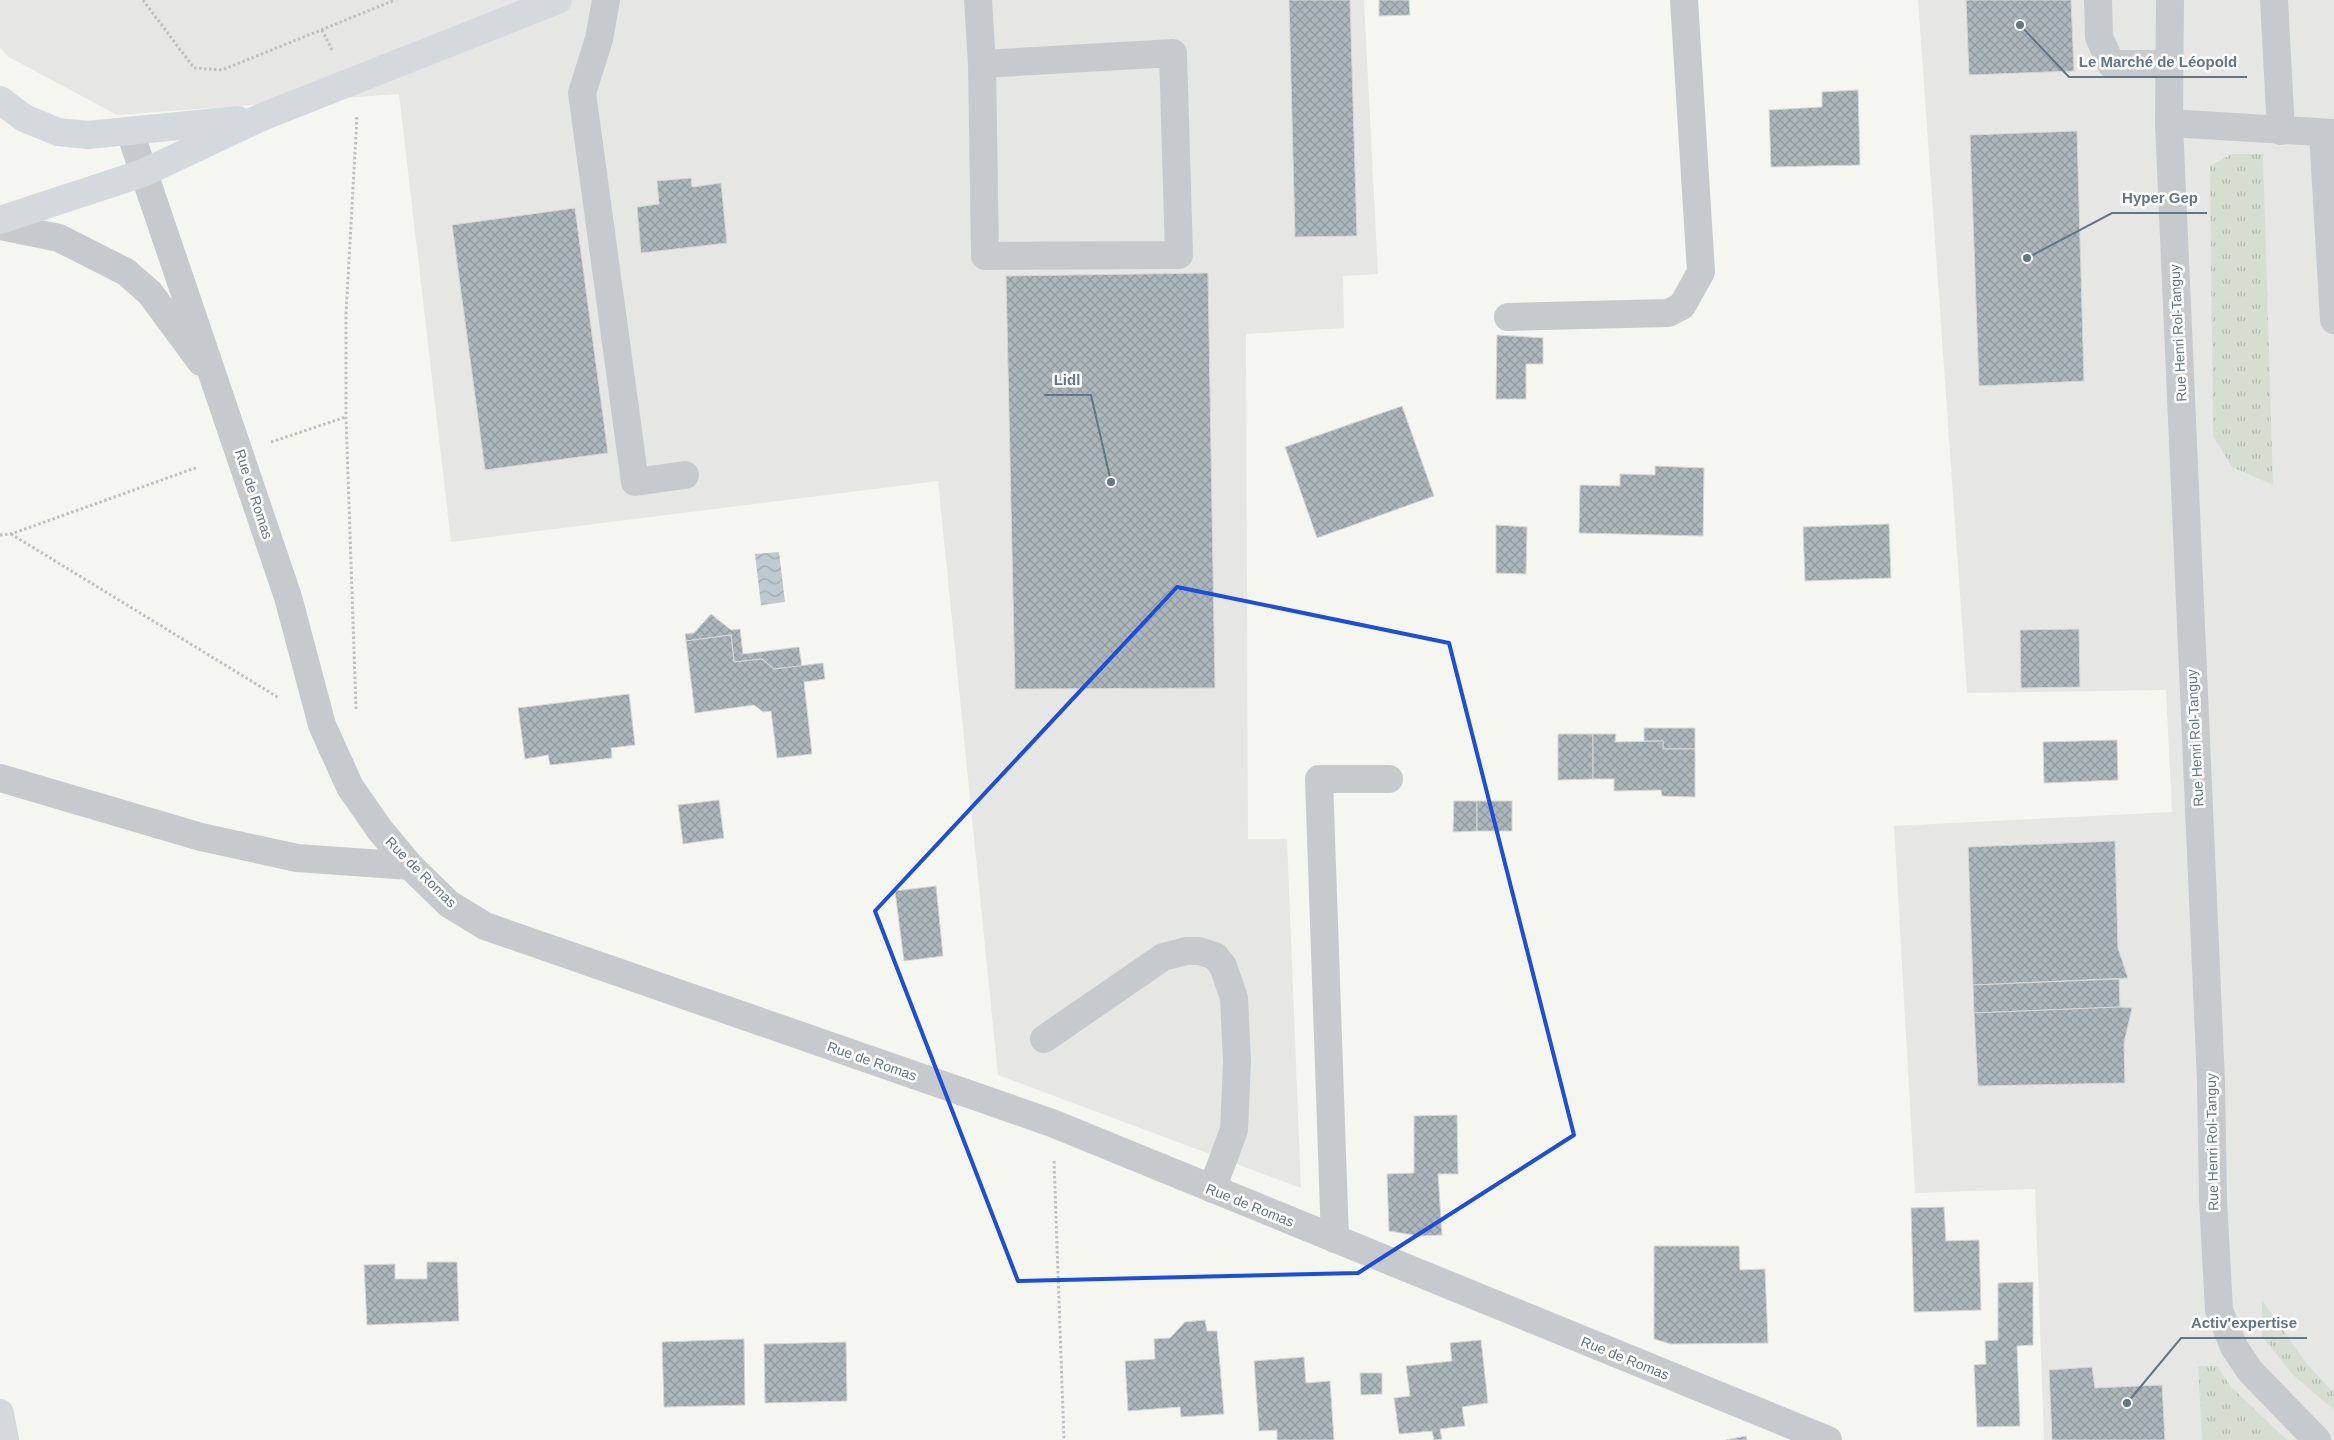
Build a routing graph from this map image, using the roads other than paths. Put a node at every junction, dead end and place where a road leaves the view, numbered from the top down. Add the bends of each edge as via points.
1 (558, 0) edge
2 (606, 0) edge
3 (978, 0) edge
4 (1684, 0) edge
5 (2098, 0) edge
6 (2170, 0) edge
7 (2274, 0) edge
8 (982, 64) junction
9 (2169, 64) junction
10 (0, 100) edge
11 (262, 117) junction
12 (2168, 123) junction
13 (2281, 131) junction
14 (130, 132) junction
15 (2329, 133) edge
16 (143, 173) junction
17 (0, 220) edge
18 (0, 226) edge
19 (1508, 317) dead end
20 (2334, 320) edge
21 (218, 386) junction
22 (685, 475) dead end
23 (0, 778) edge
24 (1389, 779) dead end
25 (410, 866) junction
26 (1044, 1039) dead end
27 (1212, 1189) junction
28 (1335, 1240) junction
29 (0, 1413) edge
30 (5, 1440) edge
31 (1828, 1440) edge
32 (2317, 1440) edge

1 - 11 main road
2 - 22 street via 582,93 634,482
3 - 8 street
4 - 19 street via 1701,272 1682,306 1668,313
5 - 9 street via 2099,37 2111,64
6 - 9 street, Rue Henri Rol-Tanguy
7 - 13 street
8 - 8 street via 986,256 1179,255 1173,53
9 - 12 street, Rue Henri Rol-Tanguy
10 - 14 main road via 24,118 58,132 88,135
11 - 14 main road
11 - 16 main road
12 - 13 street
12 - 32 street, Rue Henri Rol-Tanguy via 2219,1310 2234,1347 2250,1371
13 - 15 street
14 - 16 street, Rue de Romas
15 - 20 street
16 - 17 main road
16 - 21 street, Rue de Romas
18 - 21 street via 59,238 126,272 150,293
21 - 25 street, Rue de Romas via 288,597 322,725 350,787
23 - 25 street via 201,836 298,858
24 - 28 street via 1319,778
25 - 27 street, Rue de Romas via 449,904 485,926 1052,1123
26 - 27 street via 1163,956 1186,951 1215,956 1223,966 1234,998 1237,1062 1234,1130
27 - 28 street, Rue de Romas
28 - 31 street, Rue de Romas
29 - 30 main road

